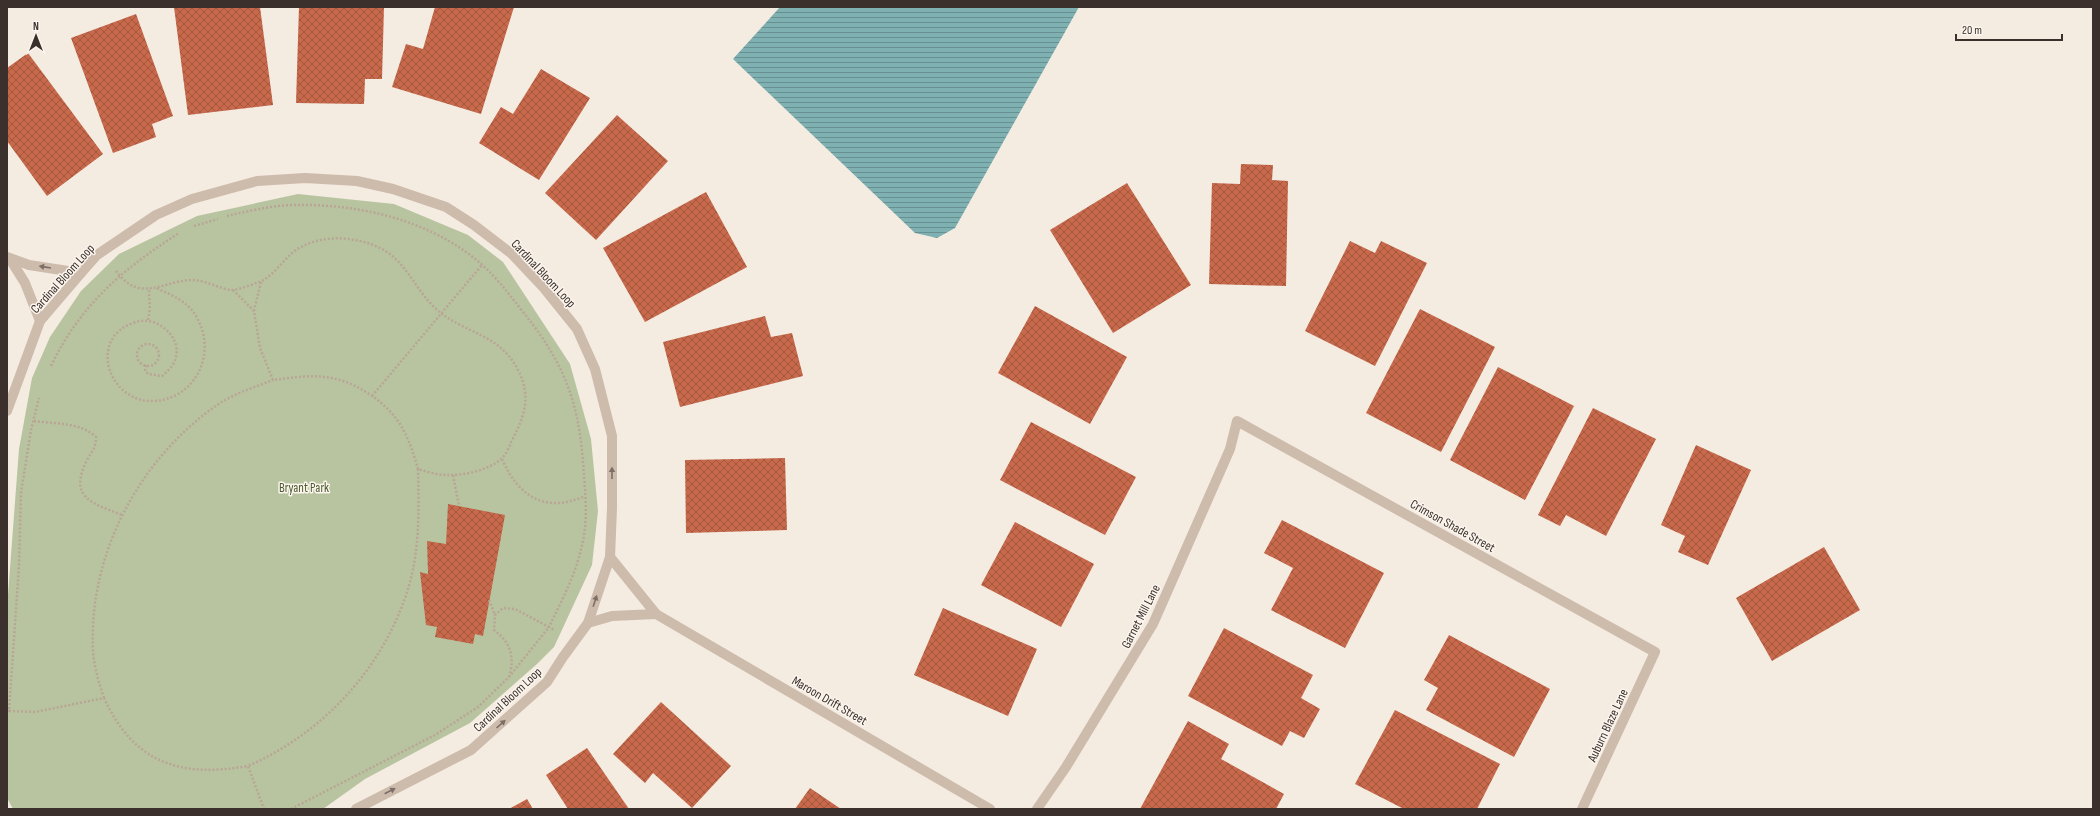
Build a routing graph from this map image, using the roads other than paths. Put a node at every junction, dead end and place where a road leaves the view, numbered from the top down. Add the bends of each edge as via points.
1 (8, 258) edge
2 (81, 273) junction
3 (40, 321) junction
4 (7, 411) edge
5 (1237, 421) joint
6 (610, 557) junction
7 (656, 614) junction
8 (588, 622) junction
9 (1655, 652) joint
10 (356, 809) edge
11 (990, 809) edge
12 (1037, 809) edge
13 (1582, 809) edge

2 -> 1 street via 29,265
1 - 3 street via 25,283
2 - 3 street, Cardinal Bloom Loop
6 -> 2 street, Cardinal Bloom Loop via 612,436 595,369 578,329 512,254 446,207 393,189 357,181 305,178 257,181 192,199 156,215 97,255
3 - 4 street, Cardinal Bloom Loop
5 - 9 street, Crimson Shade Street
5 - 12 street, Garnet Mill Lane via 1230,449 1153,624 1066,767
6 - 7 street
8 -> 6 street, Cardinal Bloom Loop
7 - 8 street via 612,616
7 - 11 street, Maroon Drift Street
10 -> 8 street, Cardinal Bloom Loop via 471,750 548,682
9 - 13 street, Auburn Blaze Lane

